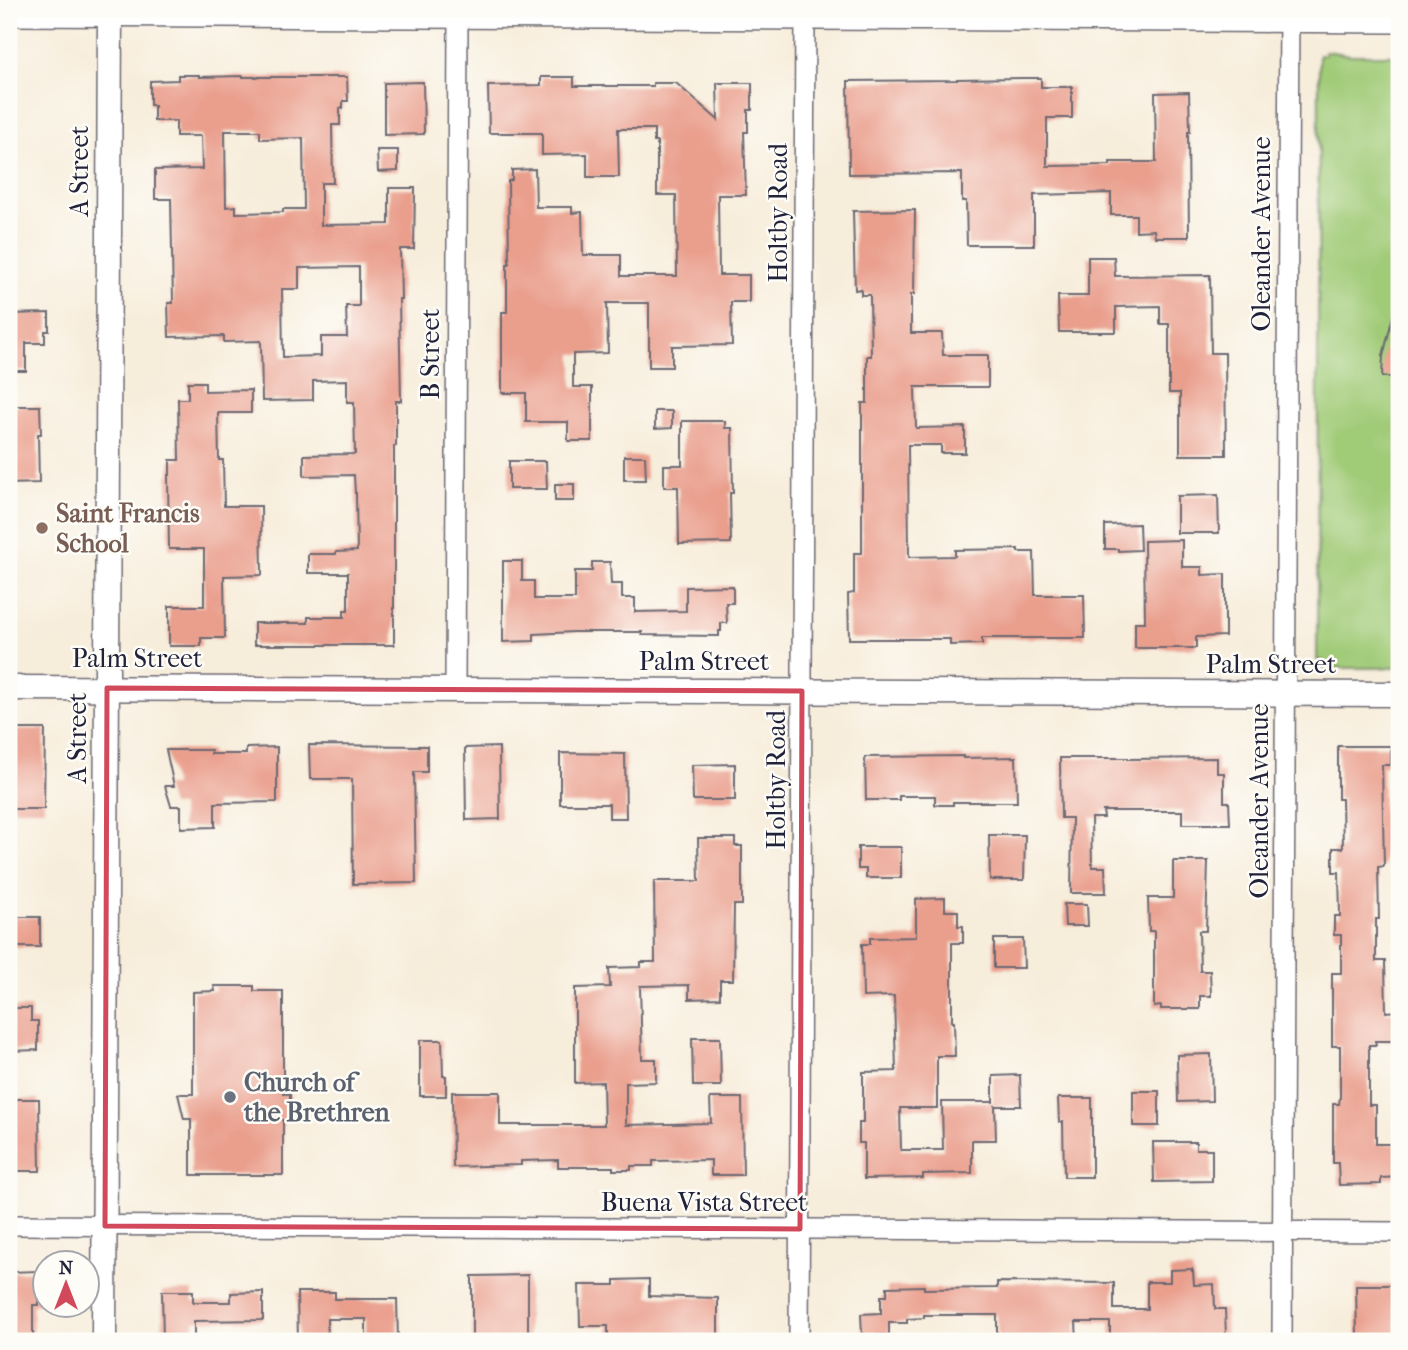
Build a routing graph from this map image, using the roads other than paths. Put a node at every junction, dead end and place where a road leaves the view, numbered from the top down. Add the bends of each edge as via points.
1 (110, 13) edge
2 (805, 14) edge
3 (1289, 15) edge
4 (9, 16) edge
5 (458, 18) junction
6 (1399, 23) edge
7 (9, 688) edge
8 (107, 688) junction
9 (455, 690) junction
10 (802, 691) junction
11 (1285, 694) junction
12 (1399, 694) edge
13 (9, 1225) edge
14 (105, 1226) junction
15 (800, 1229) junction
16 (1283, 1232) junction
17 (1399, 1232) edge
18 (104, 1341) edge
19 (799, 1341) edge
20 (1282, 1341) edge

1 - 4 street
1 - 5 street
1 - 8 street, A Street
2 - 3 street
2 - 5 street
2 - 10 street, Holtby Road
3 - 6 street
3 - 11 street, Oleander Avenue
5 - 9 street, B Street
7 - 8 street, Palm Street
8 - 9 street, Palm Street
8 - 14 street, A Street
9 - 10 street, Palm Street
10 - 11 street, Palm Street
10 - 15 street, Holtby Road
11 - 12 street, Palm Street
11 - 16 street, Oleander Avenue
13 - 14 street, Buena Vista Street
14 - 15 street, Buena Vista Street
14 - 18 street, A Street
15 - 16 street, Buena Vista Street
15 - 19 street, Holtby Road
16 - 17 street, Buena Vista Street
16 - 20 street, Oleander Avenue

